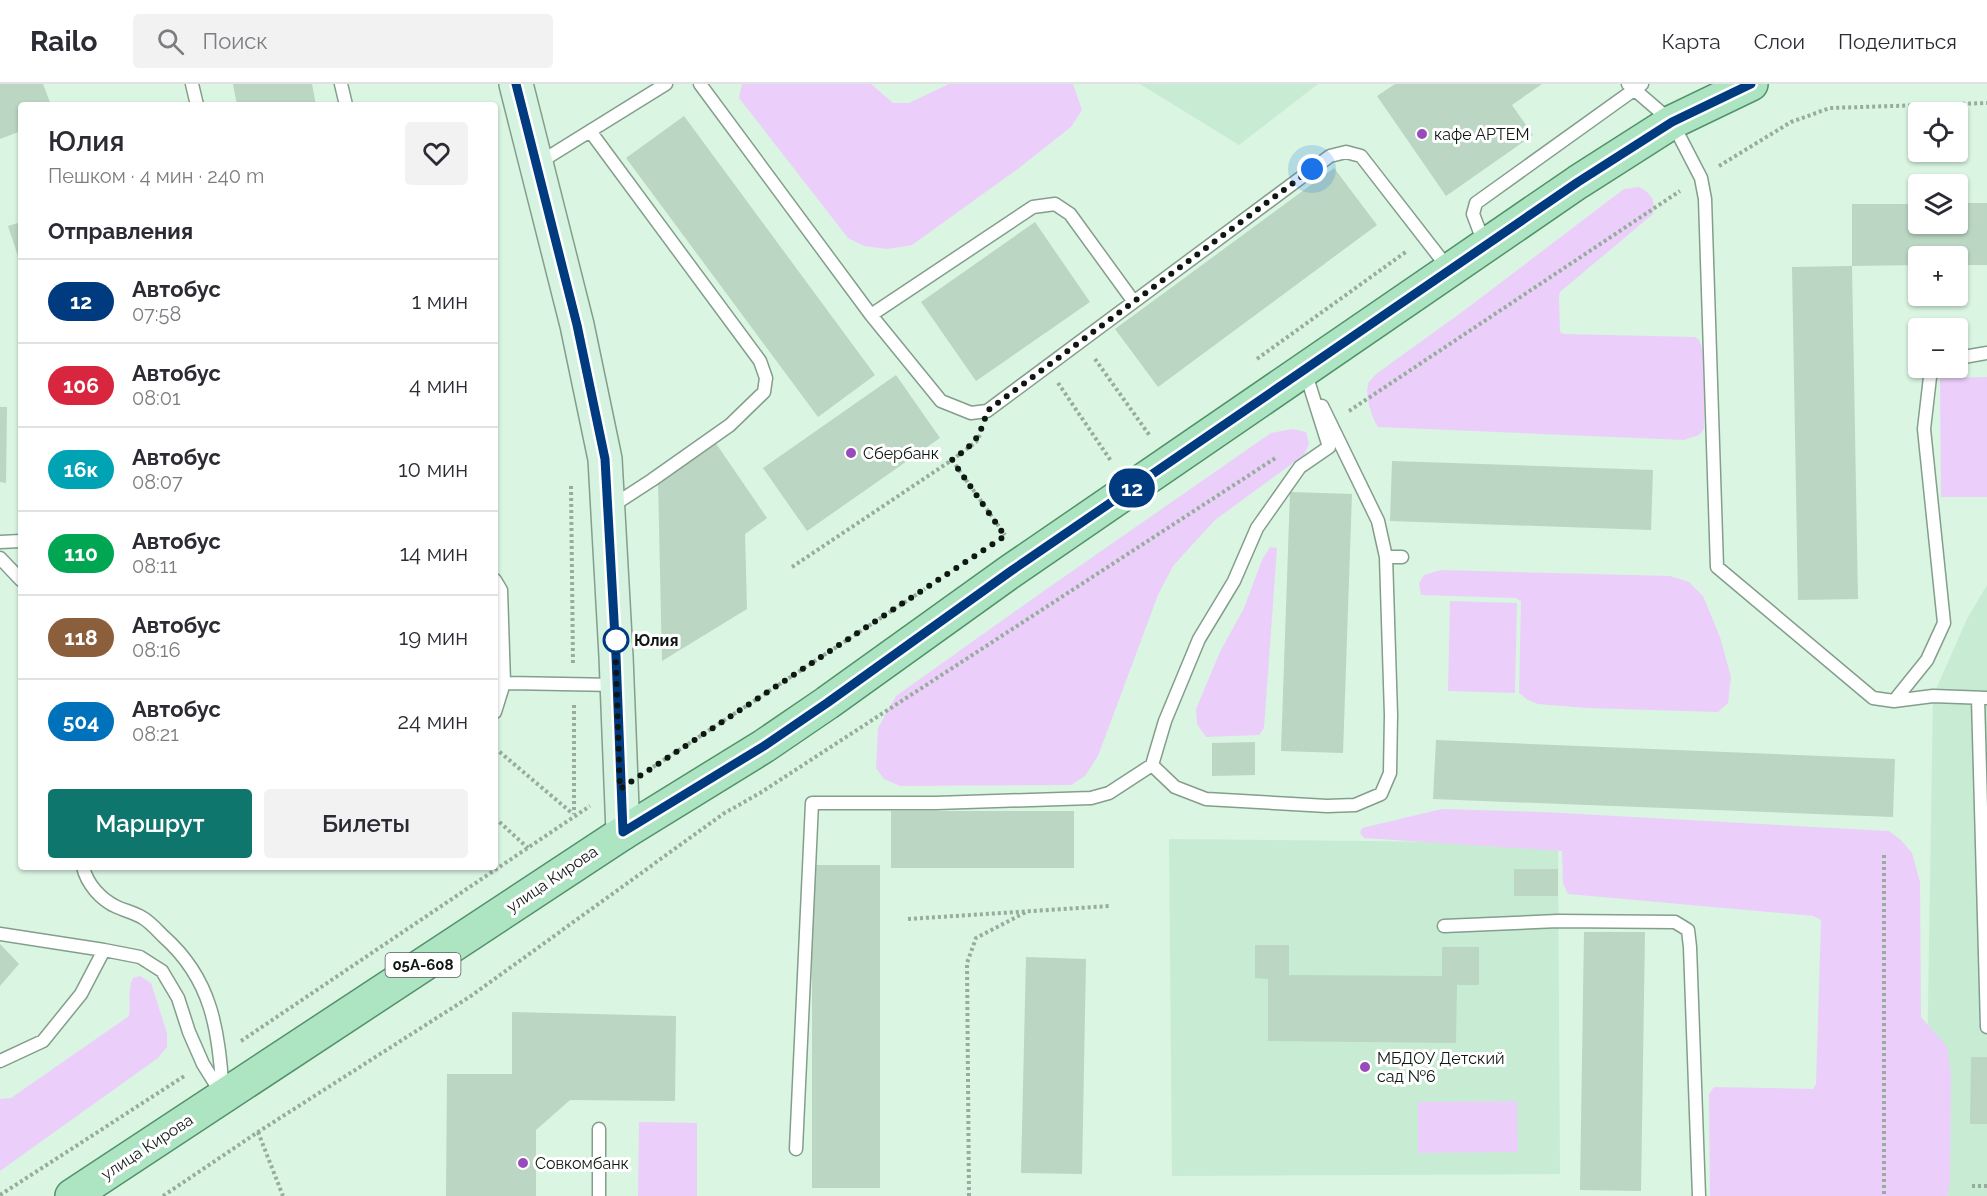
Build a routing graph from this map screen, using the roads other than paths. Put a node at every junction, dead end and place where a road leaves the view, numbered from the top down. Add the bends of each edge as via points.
1 (192, 84) edge
2 (341, 84) edge
3 (516, 84) edge
4 (666, 84) edge
5 (702, 84) edge
6 (1751, 84) edge
7 (1634, 86) edge
8 (197, 102) edge
9 (345, 102) edge
10 (1672, 122) junction
11 (590, 131) junction
12 (536, 164) junction
13 (1485, 244) junction
14 (1449, 269) junction
15 (1134, 302) junction
16 (871, 315) junction
17 (1987, 353) edge
18 (1968, 356) edge
19 (1305, 370) junction
20 (1930, 378) edge
21 (609, 508) junction
22 (18, 541) edge
23 (0, 542) edge
24 (1386, 557) junction
25 (1402, 557) dead end
26 (0, 558) edge
27 (18, 577) edge
28 (498, 585) edge
29 (504, 683) junction
30 (617, 685) junction
31 (1983, 698) edge
32 (1893, 701) junction
33 (498, 702) edge
34 (1152, 765) junction
35 (623, 832) junction
36 (84, 870) edge
37 (1444, 926) dead end
38 (0, 934) edge
39 (104, 950) junction
40 (1987, 1027) edge
41 (0, 1061) edge
42 (223, 1098) junction
43 (599, 1129) dead end
44 (796, 1149) dead end
45 (72, 1196) edge
46 (599, 1196) edge
47 (1699, 1196) edge

1 - 8 lane
2 - 9 lane
3 - 12 main road
4 - 11 lane
5 - 16 lane
6 - 10 main road, улица Кирова / 05А-608
7 - 10 lane
7 - 13 lane via 1476,203 1473,214
10 - 13 main road, улица Кирова / 05А-608
10 - 32 lane via 1701,178 1705,199 1717,567 1873,698
11 - 12 lane
11 - 21 lane via 760,361 766,378 764,392 730,425
12 - 21 main road via 577,325 605,459
13 - 14 main road, улица Кирова / 05А-608
14 - 15 lane via 1361,156 1346,152 1330,156
14 - 19 main road, улица Кирова / 05А-608
15 - 16 lane via 987,411 971,413 941,401
15 - 16 lane via 1070,214 1055,204 1033,207
17 - 18 lane
19 - 24 lane via 1378,521
19 - 34 lane via 1329,447 1300,467 1257,528 1234,580 1199,639 1165,721
19 - 35 main road, улица Кирова / 05А-608 via 764,746
20 - 32 lane via 1924,429 1944,622 1927,660
21 - 30 main road
22 - 23 lane
24 - 25 lane
24 - 34 lane via 1390,773 1381,794 1355,805 1327,806 1206,799 1175,787
26 - 27 lane
28 - 29 lane
29 - 30 lane
29 - 33 lane
30 - 35 main road
31 - 32 lane via 1933,696
31 - 40 lane
34 - 44 lane via 1109,793 1091,798 812,803
35 - 42 main road, улица Кирова / 05А-608
36 - 42 lane via 98,893 114,906 144,918 188,961 203,986 213,1015
37 - 47 lane via 1558,921 1676,922 1688,930
38 - 39 lane
39 - 41 lane via 81,994 43,1041
39 - 42 lane via 140,957 162,971 178,998 203,1064
42 - 45 main road, улица Кирова / 05А-608
43 - 46 lane

